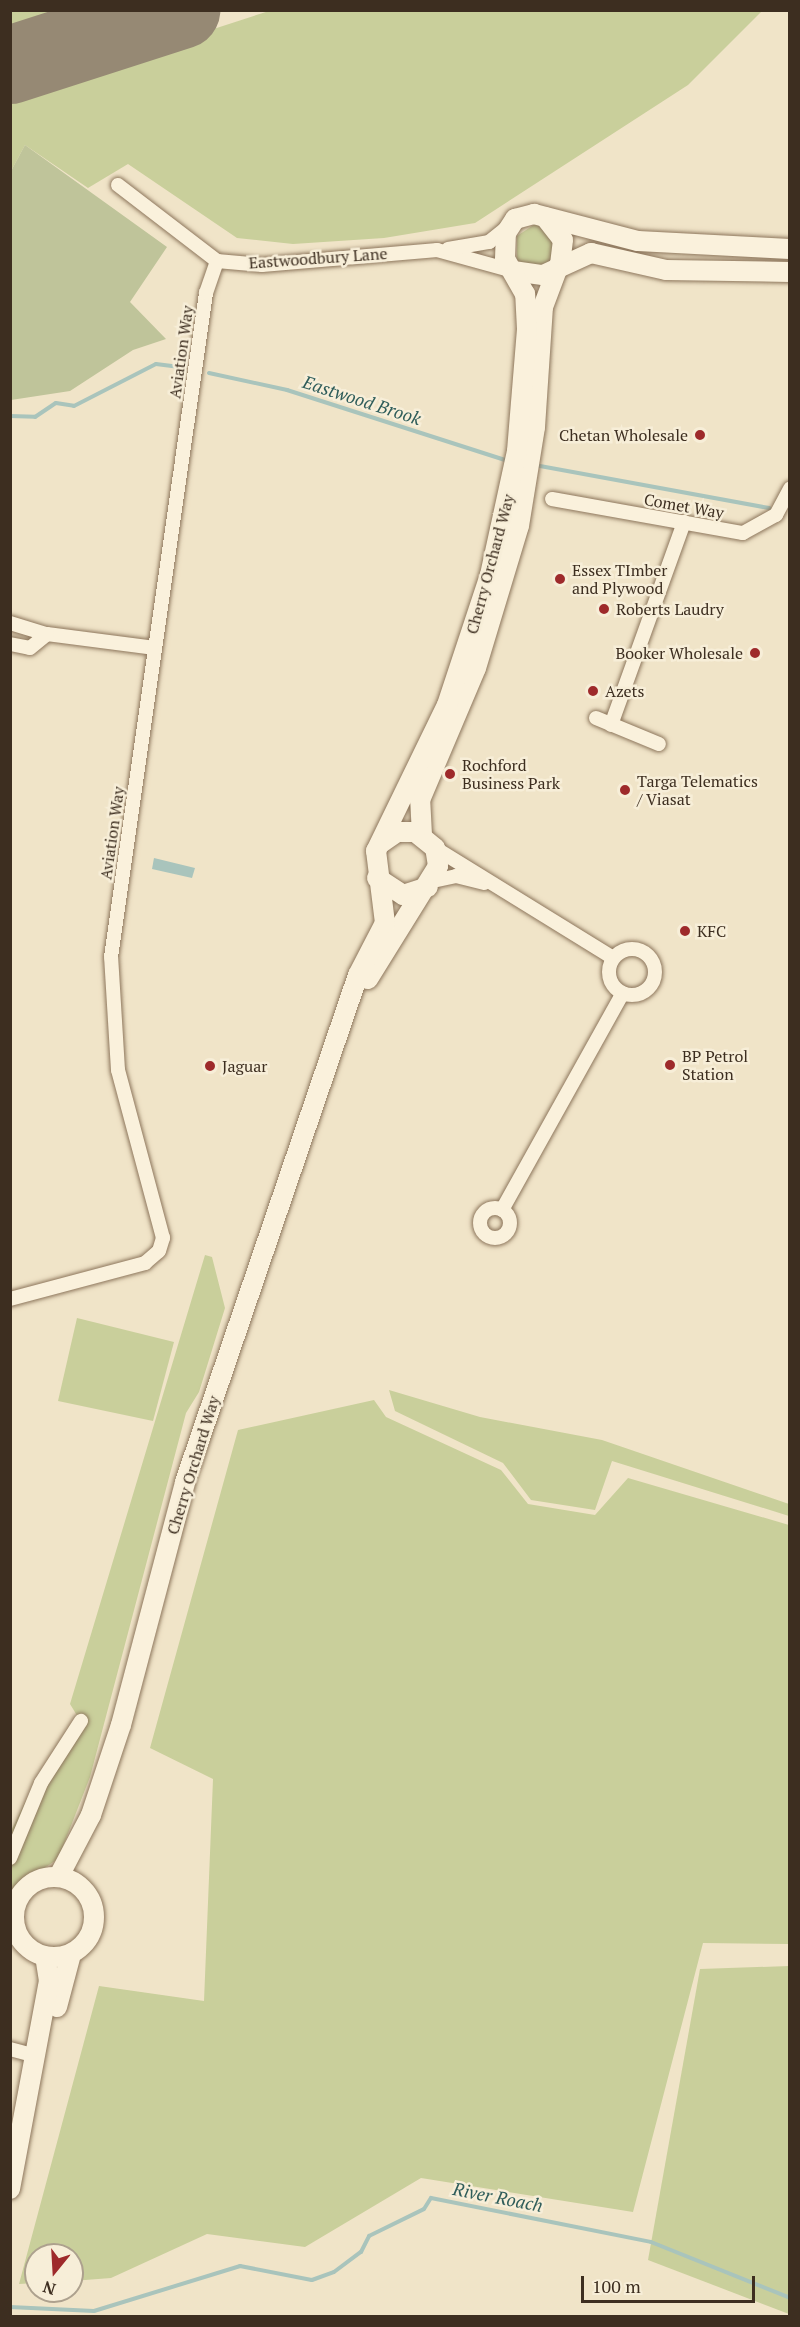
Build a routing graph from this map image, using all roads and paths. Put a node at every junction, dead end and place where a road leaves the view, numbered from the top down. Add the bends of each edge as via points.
1 (118, 185) dead end
2 (540, 214) junction
3 (509, 226) junction
4 (789, 249) edge
5 (437, 250) junction
6 (217, 261) junction
7 (559, 266) junction
8 (513, 271) junction
9 (789, 272) edge
10 (789, 489) edge
11 (552, 499) dead end
12 (684, 522) junction
13 (10, 623) edge
14 (47, 634) junction
15 (10, 645) edge
16 (155, 648) junction
17 (596, 718) dead end
18 (612, 724) junction
19 (659, 744) dead end
20 (429, 842) junction
21 (381, 843) junction
22 (377, 878) junction
23 (430, 884) junction
24 (495, 886) junction
25 (613, 958) junction
26 (623, 993) junction
27 (333, 1054) junction
28 (502, 1210) dead end
29 (10, 1299) edge
30 (81, 1721) dead end
31 (122, 1725) junction
32 (10, 1858) edge
33 (58, 1876) junction
34 (78, 1884) junction
35 (13, 1910) edge
36 (71, 1954) junction
37 (45, 1956) junction
38 (10, 2049) edge
39 (36, 2056) junction
40 (31, 2099) junction
41 (10, 2189) edge

1 - 6 street
2 - 3 main road, Eastwoodbury Lane via 522,215
2 - 4 main road via 649,243
2 - 7 main road via 560,231 564,249
3 - 5 street, Eastwoodbury Lane via 489,242
3 - 8 main road via 503,250
5 - 6 street, Eastwoodbury Lane via 280,264
5 - 8 street, Eastwoodbury Lane
6 - 16 street, Aviation Way via 206,293
7 - 8 main road, Eastwoodbury Lane via 534,276
7 - 9 main road, Eastwoodbury Lane via 591,253 666,270
7 - 20 main road, Cherry Orchard Way via 543,307 535,427 519,526 480,657 420,800
8 - 21 main road, Cherry Orchard Way via 525,294 528,329 508,504 456,683
10 - 12 street, Comet Way via 779,509 743,533
11 - 12 street, Comet Way
12 - 18 street
13 - 14 street
14 - 15 street via 30,648
14 - 16 street
16 - 29 street, Aviation Way via 111,957 118,1070 163,1238 159,1251 145,1263
17 - 18 street
18 - 19 street
20 - 21 main road via 398,832
20 - 23 main road, Cherry Orchard Way via 438,866
20 - 24 street
21 - 22 main road, Cherry Orchard Way via 374,860
22 - 23 main road via 403,895
22 - 27 main road, Cherry Orchard Way via 385,922 358,975
23 - 24 street via 456,876
23 - 27 main road, Cherry Orchard Way via 369,978
24 - 25 street
25 - 26 street via 609,978
25 - 26 street via 632,948 654,964 648,989
26 - 28 street
27 - 31 main road, Cherry Orchard Way via 185,1482
30 - 32 street via 41,1783
31 - 33 main road, Cherry Orchard Way via 83,1835
31 - 34 main road via 113,1776
33 - 34 main road
33 - 35 main road via 32,1882
34 - 36 main road via 95,1910 91,1936
35 - 37 main road via 23,1942
36 - 37 main road
36 - 40 main road
37 - 39 main road via 49,1982
38 - 39 street
39 - 40 main road
40 - 41 main road

